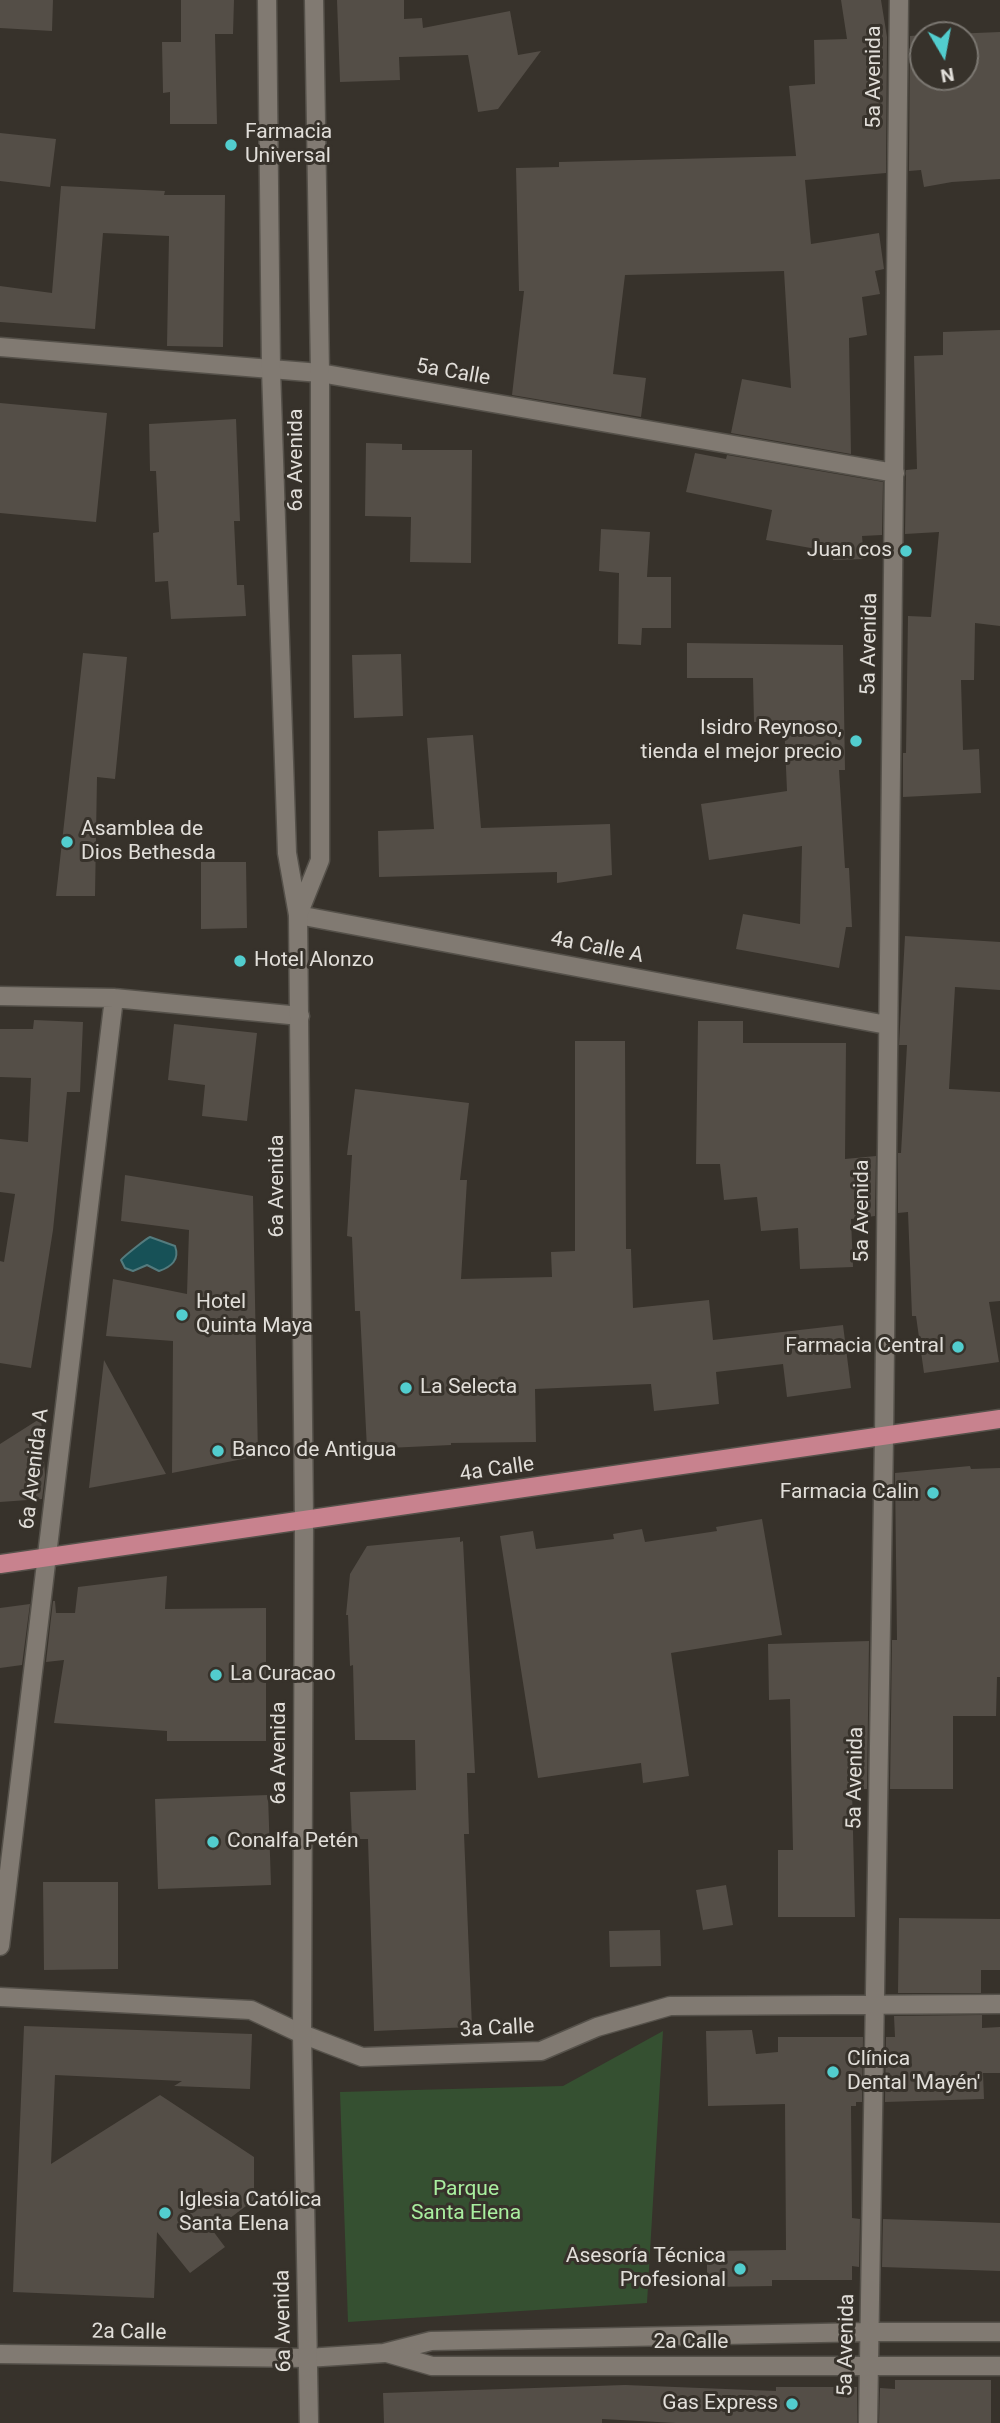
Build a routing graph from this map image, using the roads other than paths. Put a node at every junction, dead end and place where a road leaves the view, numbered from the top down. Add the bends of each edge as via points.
1 (267, 0) edge
2 (314, 0) edge
3 (899, 0) edge
4 (0, 346) edge
5 (271, 369) junction
6 (320, 373) junction
7 (895, 473) junction
8 (298, 915) junction
9 (0, 996) edge
10 (114, 998) junction
11 (300, 1016) junction
12 (887, 1025) junction
13 (1000, 1419) edge
14 (884, 1437) junction
15 (304, 1521) junction
16 (47, 1559) junction
17 (0, 1564) edge
18 (0, 1947) edge
19 (0, 1997) edge
20 (875, 2004) junction
21 (1000, 2004) edge
22 (302, 2034) junction
23 (869, 2332) junction
24 (1000, 2332) edge
25 (384, 2353) junction
26 (0, 2354) edge
27 (307, 2358) junction
28 (869, 2366) junction
29 (1000, 2366) edge
30 (309, 2423) edge
31 (869, 2423) edge

1 - 5 street, 6a Avenida
2 - 6 street, 6a Avenida
3 - 7 street, 5a Avenida
4 - 5 street, 5a Calle
5 - 6 street, 5a Calle
5 - 8 street, 6a Avenida via 287,853
6 - 7 street, 5a Calle
6 - 8 street, 6a Avenida via 320,860
7 - 12 street, 5a Avenida
8 - 11 street, 6a Avenida
8 - 12 street, 4a Calle A
9 - 10 street
10 - 11 street
10 - 16 street, 6a Avenida A
11 - 15 street, 6a Avenida
12 - 14 street, 5a Avenida
13 - 14 main road, 4a Calle
14 - 15 main road, 4a Calle
14 - 20 street, 5a Avenida
15 - 16 main road, 4a Calle
15 - 22 street, 6a Avenida
16 - 17 main road, 4a Calle
16 - 18 street, 6a Avenida A
19 - 22 street, 3a Calle via 251,2010
20 - 21 street, 3a Calle
20 - 22 street, 3a Calle via 670,2006 597,2027 541,2051 362,2057
20 - 23 street, 5a Avenida
22 - 27 street, 6a Avenida
23 - 24 street, 2a Calle
23 - 25 street, 2a Calle via 432,2341
23 - 28 street, 5a Avenida
25 - 27 street, 2a Calle
25 - 28 street, 2a Calle via 432,2366
26 - 27 street, 2a Calle
27 - 30 street, 6a Avenida
28 - 29 street, 2a Calle
28 - 31 street, 5a Avenida

